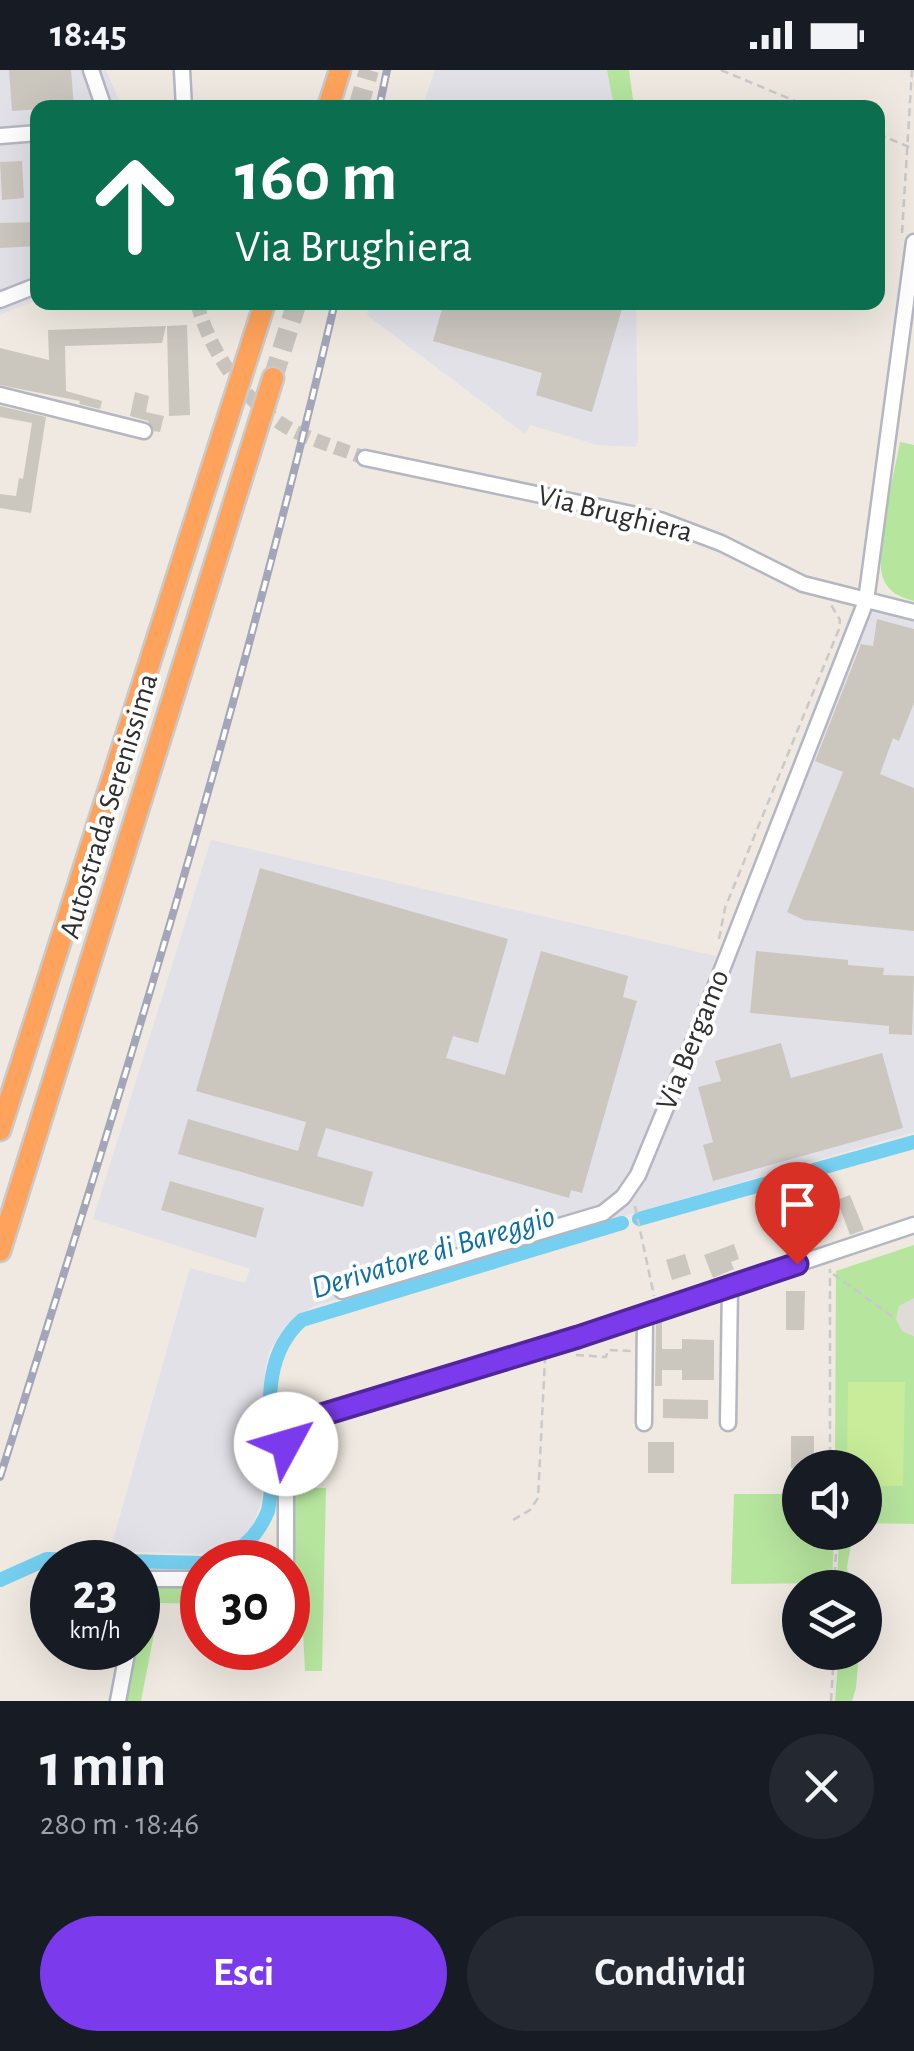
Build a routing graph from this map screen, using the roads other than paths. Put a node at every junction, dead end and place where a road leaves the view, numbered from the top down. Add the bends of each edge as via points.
1 (91, 70) edge
2 (340, 70) edge
3 (183, 72) edge
4 (101, 100) edge
5 (184, 100) edge
6 (331, 100) edge
7 (30, 134) edge
8 (0, 136) edge
9 (914, 242) edge
10 (30, 289) edge
11 (0, 300) edge
12 (262, 310) edge
13 (273, 378) tunnel mouth
14 (0, 394) edge
15 (144, 431) dead end
16 (365, 458) tunnel mouth
17 (866, 602) junction
18 (914, 612) edge
19 (0, 1130) edge
20 (914, 1225) edge
21 (0, 1251) edge
22 (730, 1286) junction
23 (342, 1291) dead end
24 (645, 1314) junction
25 (728, 1422) dead end
26 (644, 1423) dead end
27 (286, 1540) edge
28 (124, 1670) edge
29 (118, 1701) edge

1 - 4 street
2 - 6 highway
3 - 5 street
7 - 8 street
9 - 17 street, Via Bergamo
10 - 11 street
12 - 19 highway, Autostrada Serenissima
13 - 21 highway, Autostrada Serenissima
14 - 15 street
16 - 17 street, Via Brughiera via 660,520 803,584
17 - 18 street, Via Brughiera
17 - 23 street, Via Bergamo via 631,1187 602,1213
20 - 22 street
22 - 24 street
22 - 25 street
24 - 26 street
24 - 27 street via 298,1424 286,1444
28 - 29 street

